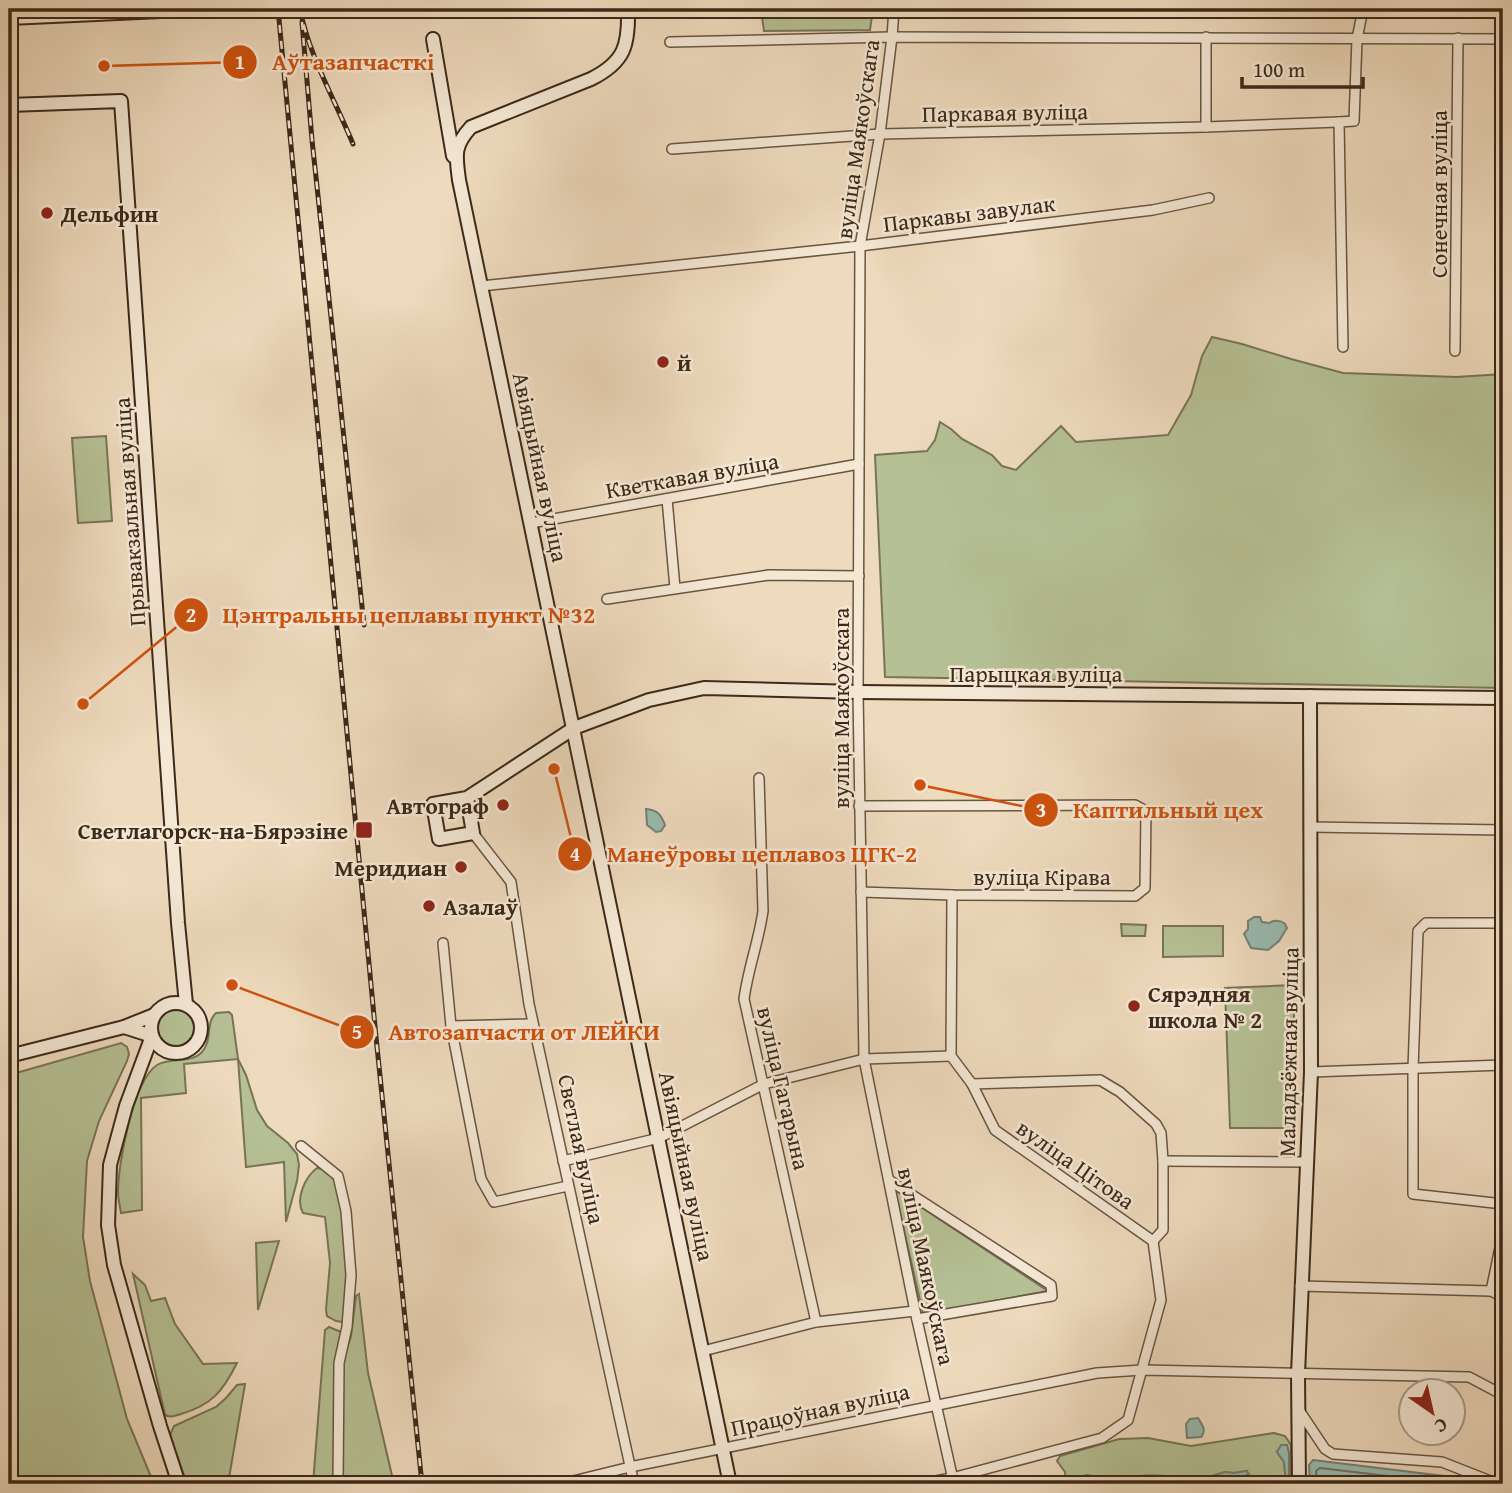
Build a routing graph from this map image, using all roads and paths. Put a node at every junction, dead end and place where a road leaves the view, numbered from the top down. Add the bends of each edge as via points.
1 (199, 9) edge
2 (205, 9) edge
3 (617, 9) edge
4 (628, 9) edge
5 (894, 9) edge
6 (1363, 9) edge
7 (9, 18) edge
8 (628, 27) junction
9 (892, 37) junction
10 (1206, 37) junction
11 (1458, 38) junction
12 (1503, 38) edge
13 (433, 39) dead end
14 (1357, 39) junction
15 (670, 42) dead end
16 (9, 105) edge
17 (1339, 122) junction
18 (1206, 127) junction
19 (880, 134) junction
20 (672, 149) dead end
21 (459, 180) junction
22 (1209, 198) dead end
23 (860, 246) junction
24 (481, 286) junction
25 (1343, 347) dead end
26 (1455, 351) dead end
27 (859, 464) junction
28 (667, 499) junction
29 (531, 523) junction
30 (859, 576) junction
31 (675, 588) junction
32 (607, 599) dead end
33 (858, 692) junction
34 (1310, 696) junction
35 (1503, 698) edge
36 (574, 728) junction
37 (759, 778) dead end
38 (467, 798) junction
39 (859, 806) junction
40 (1310, 827) junction
41 (1503, 830) edge
42 (472, 833) junction
43 (861, 892) junction
44 (952, 895) junction
45 (1503, 923) edge
46 (443, 943) dead end
47 (186, 1004) junction
48 (154, 1015) junction
49 (533, 1024) junction
50 (124, 1027) junction
51 (451, 1027) junction
52 (152, 1036) junction
53 (173, 1053) junction
54 (9, 1056) edge
55 (951, 1056) junction
56 (864, 1059) junction
57 (1503, 1065) edge
58 (1413, 1069) junction
59 (1311, 1072) junction
60 (136, 1078) junction
61 (764, 1084) junction
62 (972, 1084) junction
63 (659, 1138) junction
64 (301, 1146) dead end
65 (563, 1161) junction
66 (1163, 1161) junction
67 (1307, 1162) junction
68 (889, 1180) junction
69 (568, 1186) junction
70 (1503, 1204) edge
71 (1503, 1233) edge
72 (1153, 1241) junction
73 (1300, 1286) junction
74 (1491, 1291) junction
75 (1503, 1297) edge
76 (916, 1315) junction
77 (816, 1322) junction
78 (704, 1350) junction
79 (1142, 1370) junction
80 (1297, 1374) junction
81 (1503, 1395) edge
82 (937, 1405) junction
83 (1297, 1408) junction
84 (723, 1449) junction
85 (630, 1467) junction
86 (953, 1481) edge
87 (179, 1484) edge
88 (338, 1484) edge
89 (561, 1484) edge
90 (634, 1484) edge
91 (730, 1484) edge
92 (919, 1484) edge
93 (1299, 1484) edge
94 (1498, 1484) edge

1 - 2 street
1 - 7 street
3 - 8 street
4 - 8 street, Авіяцыйная вуліца
5 - 9 street, вуліца Маякоўскага
6 - 14 street
8 - 21 street, Авіяцыйная вуліца via 622,54 606,72 471,127 460,139 456,157
9 - 10 street
9 - 15 street
9 - 19 street, вуліца Маякоўскага
10 - 14 street
10 - 18 street
11 - 12 street
11 - 14 street
11 - 26 street, Сонечная вуліца
13 - 21 street
14 - 17 street via 1354,121
16 - 47 street, Прывакзальная вуліца via 121,101
17 - 18 street, Паркавая вуліца
17 - 25 street
18 - 19 street, Паркавая вуліца
19 - 20 street, Паркавая вуліца
19 - 23 street, вуліца Маякоўскага
21 - 24 street, Авіяцыйная вуліца
22 - 23 street, Паркавы завулак via 1153,210
23 - 24 street, Паркавы завулак
23 - 27 street, вуліца Маякоўскага
24 - 29 street, Авіяцыйная вуліца
27 - 28 street, Кветкавая вуліца
27 - 30 street, вуліца Маякоўскага
28 - 29 street, Кветкавая вуліца
28 - 31 street
29 - 36 street, Авіяцыйная вуліца
30 - 31 street via 769,575
30 - 33 street, вуліца Маякоўскага
31 - 32 street
33 - 34 street, Парыцкая вуліца
33 - 36 street, Парыцкая вуліца via 704,688 649,700
33 - 39 street, вуліца Маякоўскага
34 - 35 street, Парыцкая вуліца
34 - 40 street, Маладзёжная вуліца
36 - 38 street, Парыцкая вуліца
36 - 63 street, Авіяцыйная вуліца
37 - 61 street, вуліца Гагарына via 763,911 744,999
38 - 42 street
38 - 42 street via 433,804 439,839
39 - 43 street, вуліца Маякоўскага
39 - 44 street, вуліца Кірава via 1135,805 1146,811 1145,888 1135,896
40 - 41 street
40 - 59 street, Маладзёжная вуліца
42 - 49 street, Светлая вуліца via 511,882
43 - 44 street, вуліца Кірава
43 - 56 street, вуліца Маякоўскага
44 - 55 street
45 - 58 street via 1426,923 1418,932
46 - 51 street
47 - 48 street via 171,1003
47 - 53 street via 200,1019 201,1034 188,1050
48 - 50 street
48 - 52 street
49 - 51 street
49 - 65 street, Светлая вуліца
50 - 52 street
50 - 54 street
51 - 69 street via 481,1179 495,1202
52 - 53 street via 160,1048
52 - 60 street
53 - 60 street via 151,1060
55 - 56 street
55 - 62 street, вуліца Цітова
56 - 61 street
56 - 68 street, вуліца Маякоўскага
57 - 58 street
58 - 59 street
58 - 70 street via 1413,1194
59 - 67 street, Маладзёжная вуліца
60 - 87 street via 110,1165 108,1224 114,1265
61 - 63 street
61 - 77 street, вуліца Гагарына
62 - 66 street via 1100,1080 1157,1124
62 - 72 street, вуліца Цітова via 995,1130
63 - 65 street
63 - 78 street, Авіяцыйная вуліца
64 - 88 street via 338,1176 346,1211 351,1275 339,1363
65 - 69 street, Светлая вуліца
66 - 67 street
66 - 72 street via 1163,1230
67 - 73 street, Маладзёжная вуліца
68 - 76 street, вуліца Маякоўскага
68 - 76 street via 1051,1285 1052,1296
69 - 85 street, Светлая вуліца
71 - 74 street
72 - 79 street via 1161,1300
73 - 74 street
73 - 80 street, Маладзёжная вуліца
74 - 75 street
76 - 77 street
76 - 82 street, вуліца Маякоўскага
77 - 78 street
78 - 84 street, Авіяцыйная вуліца
79 - 80 street, Працоўная вуліца
79 - 82 street, Працоўная вуліца via 1097,1373
79 - 86 street via 1128,1420 1102,1438
80 - 81 street, Працоўная вуліца via 1469,1377
80 - 83 street, Маладзёжная вуліца
82 - 84 street, Працоўная вуліца
82 - 86 street, вуліца Маякоўскага
83 - 93 street, Маладзёжная вуліца
83 - 94 street via 1333,1454 1442,1462
84 - 85 street, Працоўная вуліца
84 - 91 street, Авіяцыйная вуліца
85 - 89 street, Працоўная вуліца
85 - 90 street, Светлая вуліца
86 - 92 street

